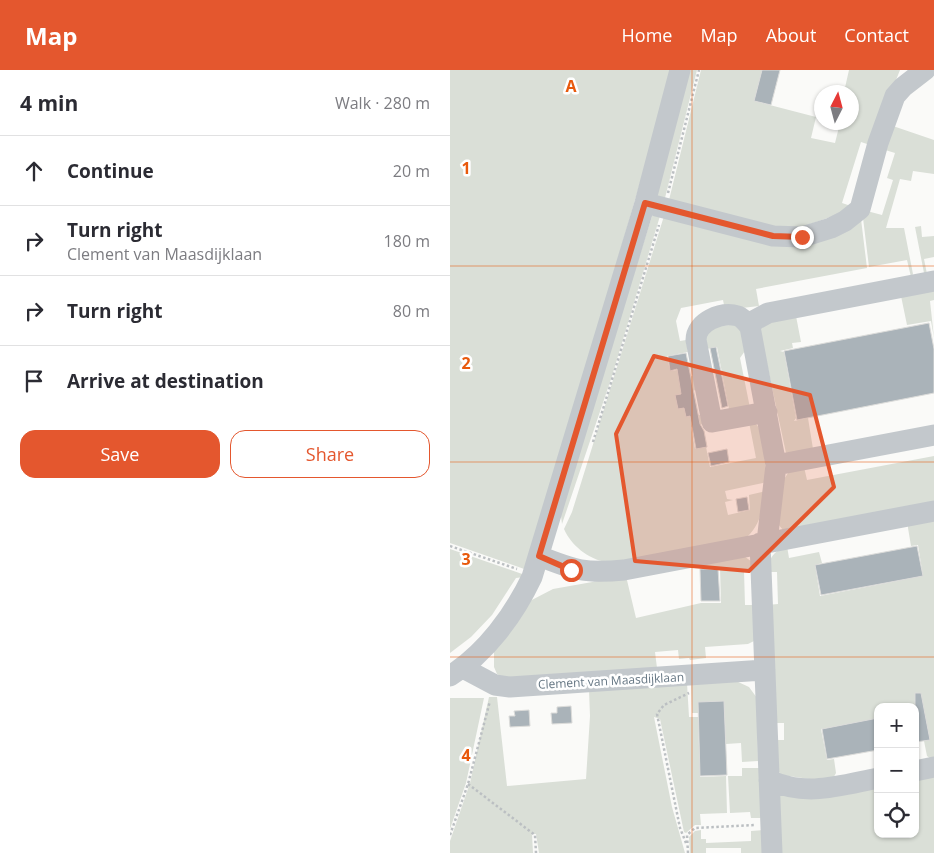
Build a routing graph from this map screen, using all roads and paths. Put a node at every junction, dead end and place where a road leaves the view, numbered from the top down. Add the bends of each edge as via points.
1 (680, 70) edge
2 (925, 70) edge
3 (645, 203) junction
4 (934, 281) edge
5 (750, 327) junction
6 (767, 412) junction
7 (934, 435) edge
8 (776, 464) junction
9 (934, 511) edge
10 (764, 543) junction
11 (450, 546) edge
12 (536, 565) junction
13 (764, 670) junction
14 (456, 672) edge
15 (689, 676) junction
16 (495, 685) junction
17 (934, 767) edge
18 (919, 770) edge
19 (874, 779) edge
20 (769, 780) junction
21 (468, 784) junction
22 (770, 824) junction
23 (450, 835) edge
24 (686, 843) junction
25 (536, 853) edge
26 (688, 853) edge
27 (772, 853) edge

1 - 3 street, Clement van Maasdijklaan
2 - 3 street via 896,96 878,143 860,209 831,228 802,237 773,236
3 - 12 street, Clement van Maasdijklaan
4 - 5 street via 768,313
5 - 6 street
5 - 6 street via 738,316 730,316 712,319 698,330 696,340 712,422
6 - 8 street
7 - 8 street
8 - 10 street
9 - 10 street
10 - 12 street via 605,572
10 - 13 street
11 - 12 path
12 - 14 street, Clement van Maasdijklaan via 515,608 480,652
13 - 15 street, Clement van Maasdijklaan
13 - 20 street
14 - 16 street, Clement van Maasdijklaan
15 - 16 street, Clement van Maasdijklaan via 510,687
15 - 24 path via 690,693 664,705 657,714 680,828
16 - 21 path
17 - 18 street
19 - 20 street via 808,790 789,788
20 - 22 street
21 - 23 path
21 - 25 path via 535,835
22 - 24 path via 695,828 687,835
22 - 27 street
24 - 26 path

